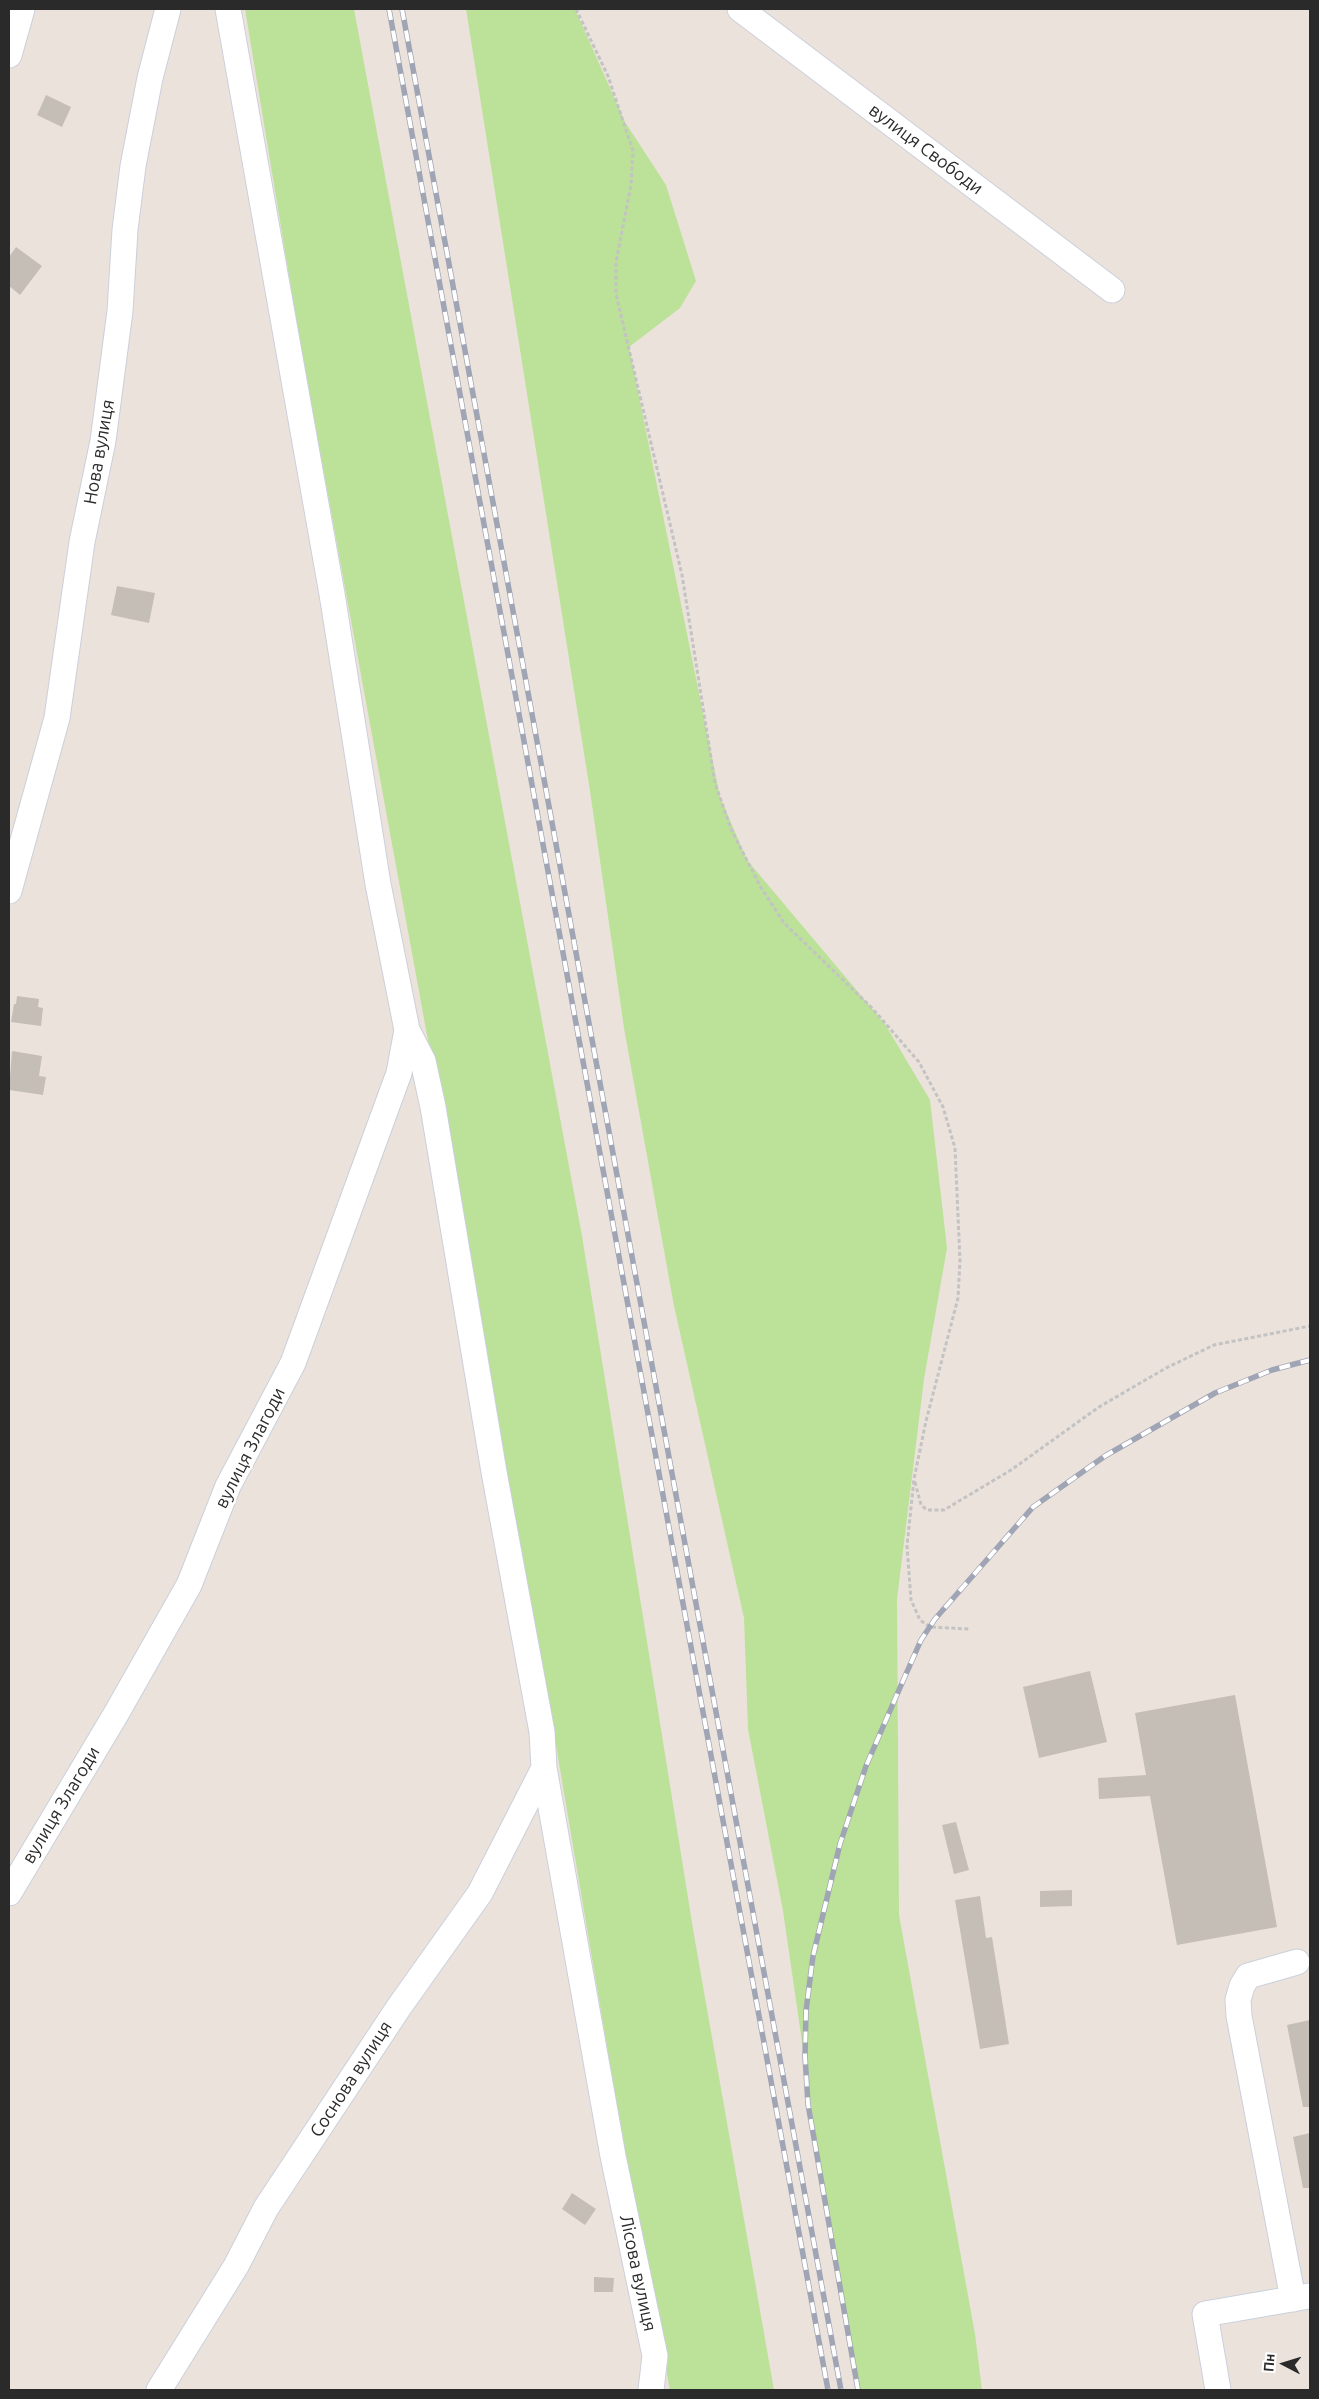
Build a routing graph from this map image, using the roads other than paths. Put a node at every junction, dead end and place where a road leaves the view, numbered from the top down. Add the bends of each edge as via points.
1 (22, 9) edge
2 (168, 9) edge
3 (228, 9) edge
4 (740, 9) edge
5 (9, 55) edge
6 (1112, 290) dead end
7 (9, 890) edge
8 (407, 1030) junction
9 (544, 1768) junction
10 (9, 1893) edge
11 (1297, 1962) dead end
12 (1302, 2297) edge
13 (655, 2356) junction
14 (159, 2390) edge
15 (651, 2390) edge
16 (662, 2390) edge
17 (1218, 2390) edge

1 - 5 street
2 - 7 street, Нова вулиця via 150,78 133,166 120,311 103,441 82,542 57,718
3 - 8 street via 332,594 378,884
4 - 6 street, вулиця Свободи
8 - 9 street, Лісова вулиця via 423,1061 433,1107 494,1472 542,1732
8 - 10 street, вулиця Злагоди via 399,1073 293,1364 228,1486 189,1585
9 - 13 street, Лісова вулиця via 613,2156
9 - 14 street, Соснова вулиця via 480,1893 398,2007 266,2208 236,2266
11 - 12 street via 1248,1976 1238,2000
12 - 17 street via 1205,2314
13 - 15 street, Лісова вулиця
13 - 16 street

